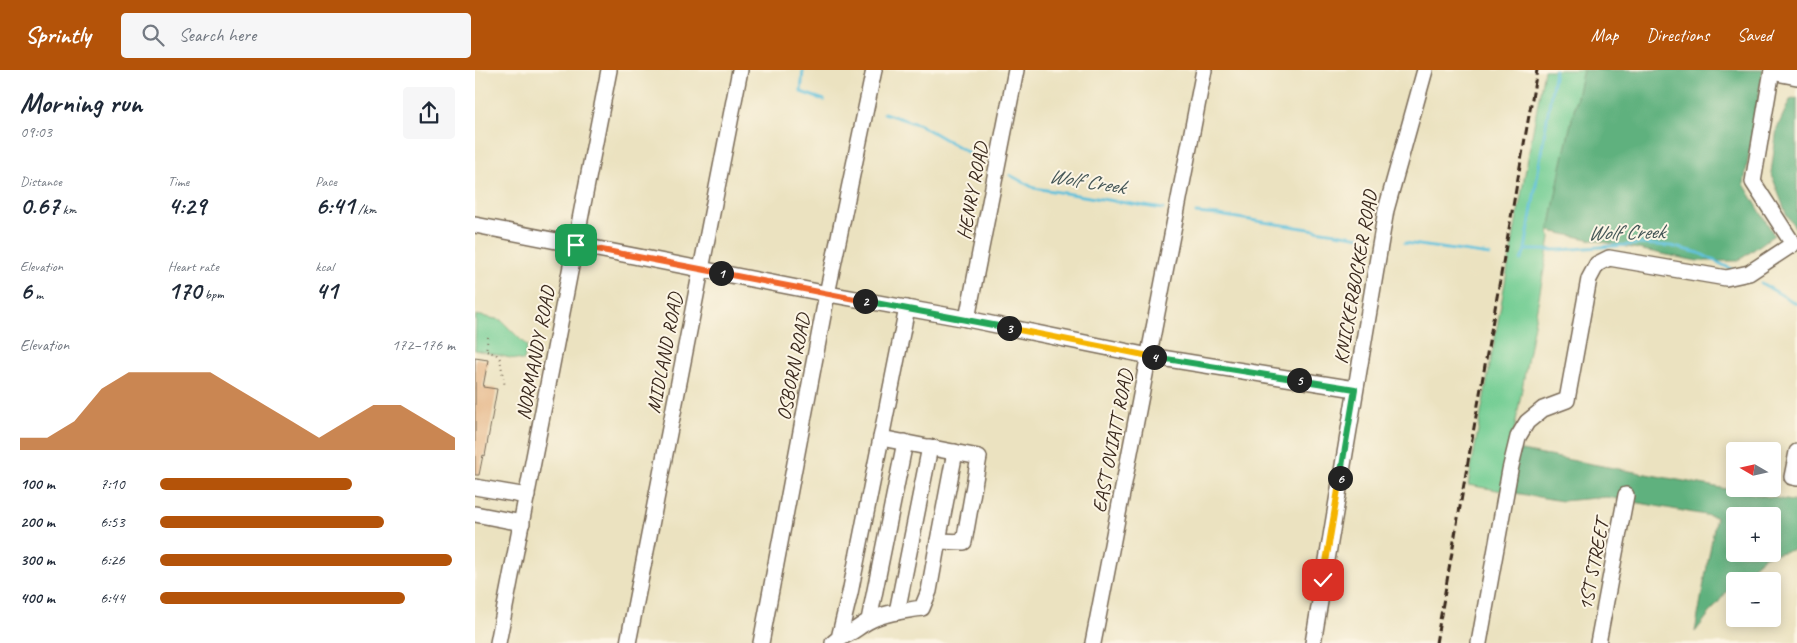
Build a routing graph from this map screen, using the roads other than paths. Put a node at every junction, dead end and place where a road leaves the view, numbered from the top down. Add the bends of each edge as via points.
1 (609, 70) edge
2 (740, 70) edge
3 (873, 70) edge
4 (1016, 70) edge
5 (1203, 70) edge
6 (1425, 70) edge
7 (1772, 71) edge
8 (1797, 77) edge
9 (475, 224) edge
10 (576, 245) junction
11 (1795, 247) edge
12 (701, 269) junction
13 (827, 294) junction
14 (907, 308) junction
15 (967, 320) junction
16 (1149, 356) junction
17 (1355, 389) junction
18 (881, 438) junction
19 (905, 442) junction
20 (930, 447) junction
21 (955, 452) junction
22 (1797, 452) edge
23 (1797, 478) edge
24 (475, 487) edge
25 (1626, 495) dead end
26 (527, 496) junction
27 (475, 514) edge
28 (522, 523) junction
29 (938, 541) junction
30 (897, 612) junction
31 (869, 620) junction
32 (836, 640) edge
33 (498, 643) edge
34 (628, 643) edge
35 (761, 643) edge
36 (1093, 643) edge
37 (1313, 643) edge
38 (1479, 643) edge
39 (1598, 643) edge

1 - 10 street, NORMANDY ROAD
2 - 12 street, MIDLAND ROAD
3 - 13 street, OSBORN ROAD
4 - 15 street, HENRY ROAD
5 - 16 street, EAST OVIATT ROAD
6 - 17 street, KNICKERBOCKER ROAD via 1386,210
7 - 8 street
7 - 11 street via 1753,182
9 - 10 street
10 - 12 street
10 - 26 street, NORMANDY ROAD
11 - 38 street via 1749,273 1727,278 1609,258 1597,264 1589,279 1567,400 1543,409 1527,422 1519,437 1510,470
12 - 13 street
12 - 34 street, MIDLAND ROAD
13 - 14 street
13 - 35 street, OSBORN ROAD
14 - 15 street
14 - 18 street
15 - 16 street
16 - 17 street
16 - 36 street, EAST OVIATT ROAD
17 - 37 street, KNICKERBOCKER ROAD
18 - 19 street
18 - 32 street
19 - 20 street
19 - 31 street
20 - 21 street
20 - 30 street
21 - 29 street
21 - 29 street via 979,457 964,542
22 - 23 street via 1792,477
24 - 26 street
25 - 39 street, 1ST STREET
26 - 28 street, NORMANDY ROAD
27 - 28 street
28 - 33 street, NORMANDY ROAD
29 - 30 street via 929,591 922,608
30 - 31 street
31 - 32 street

